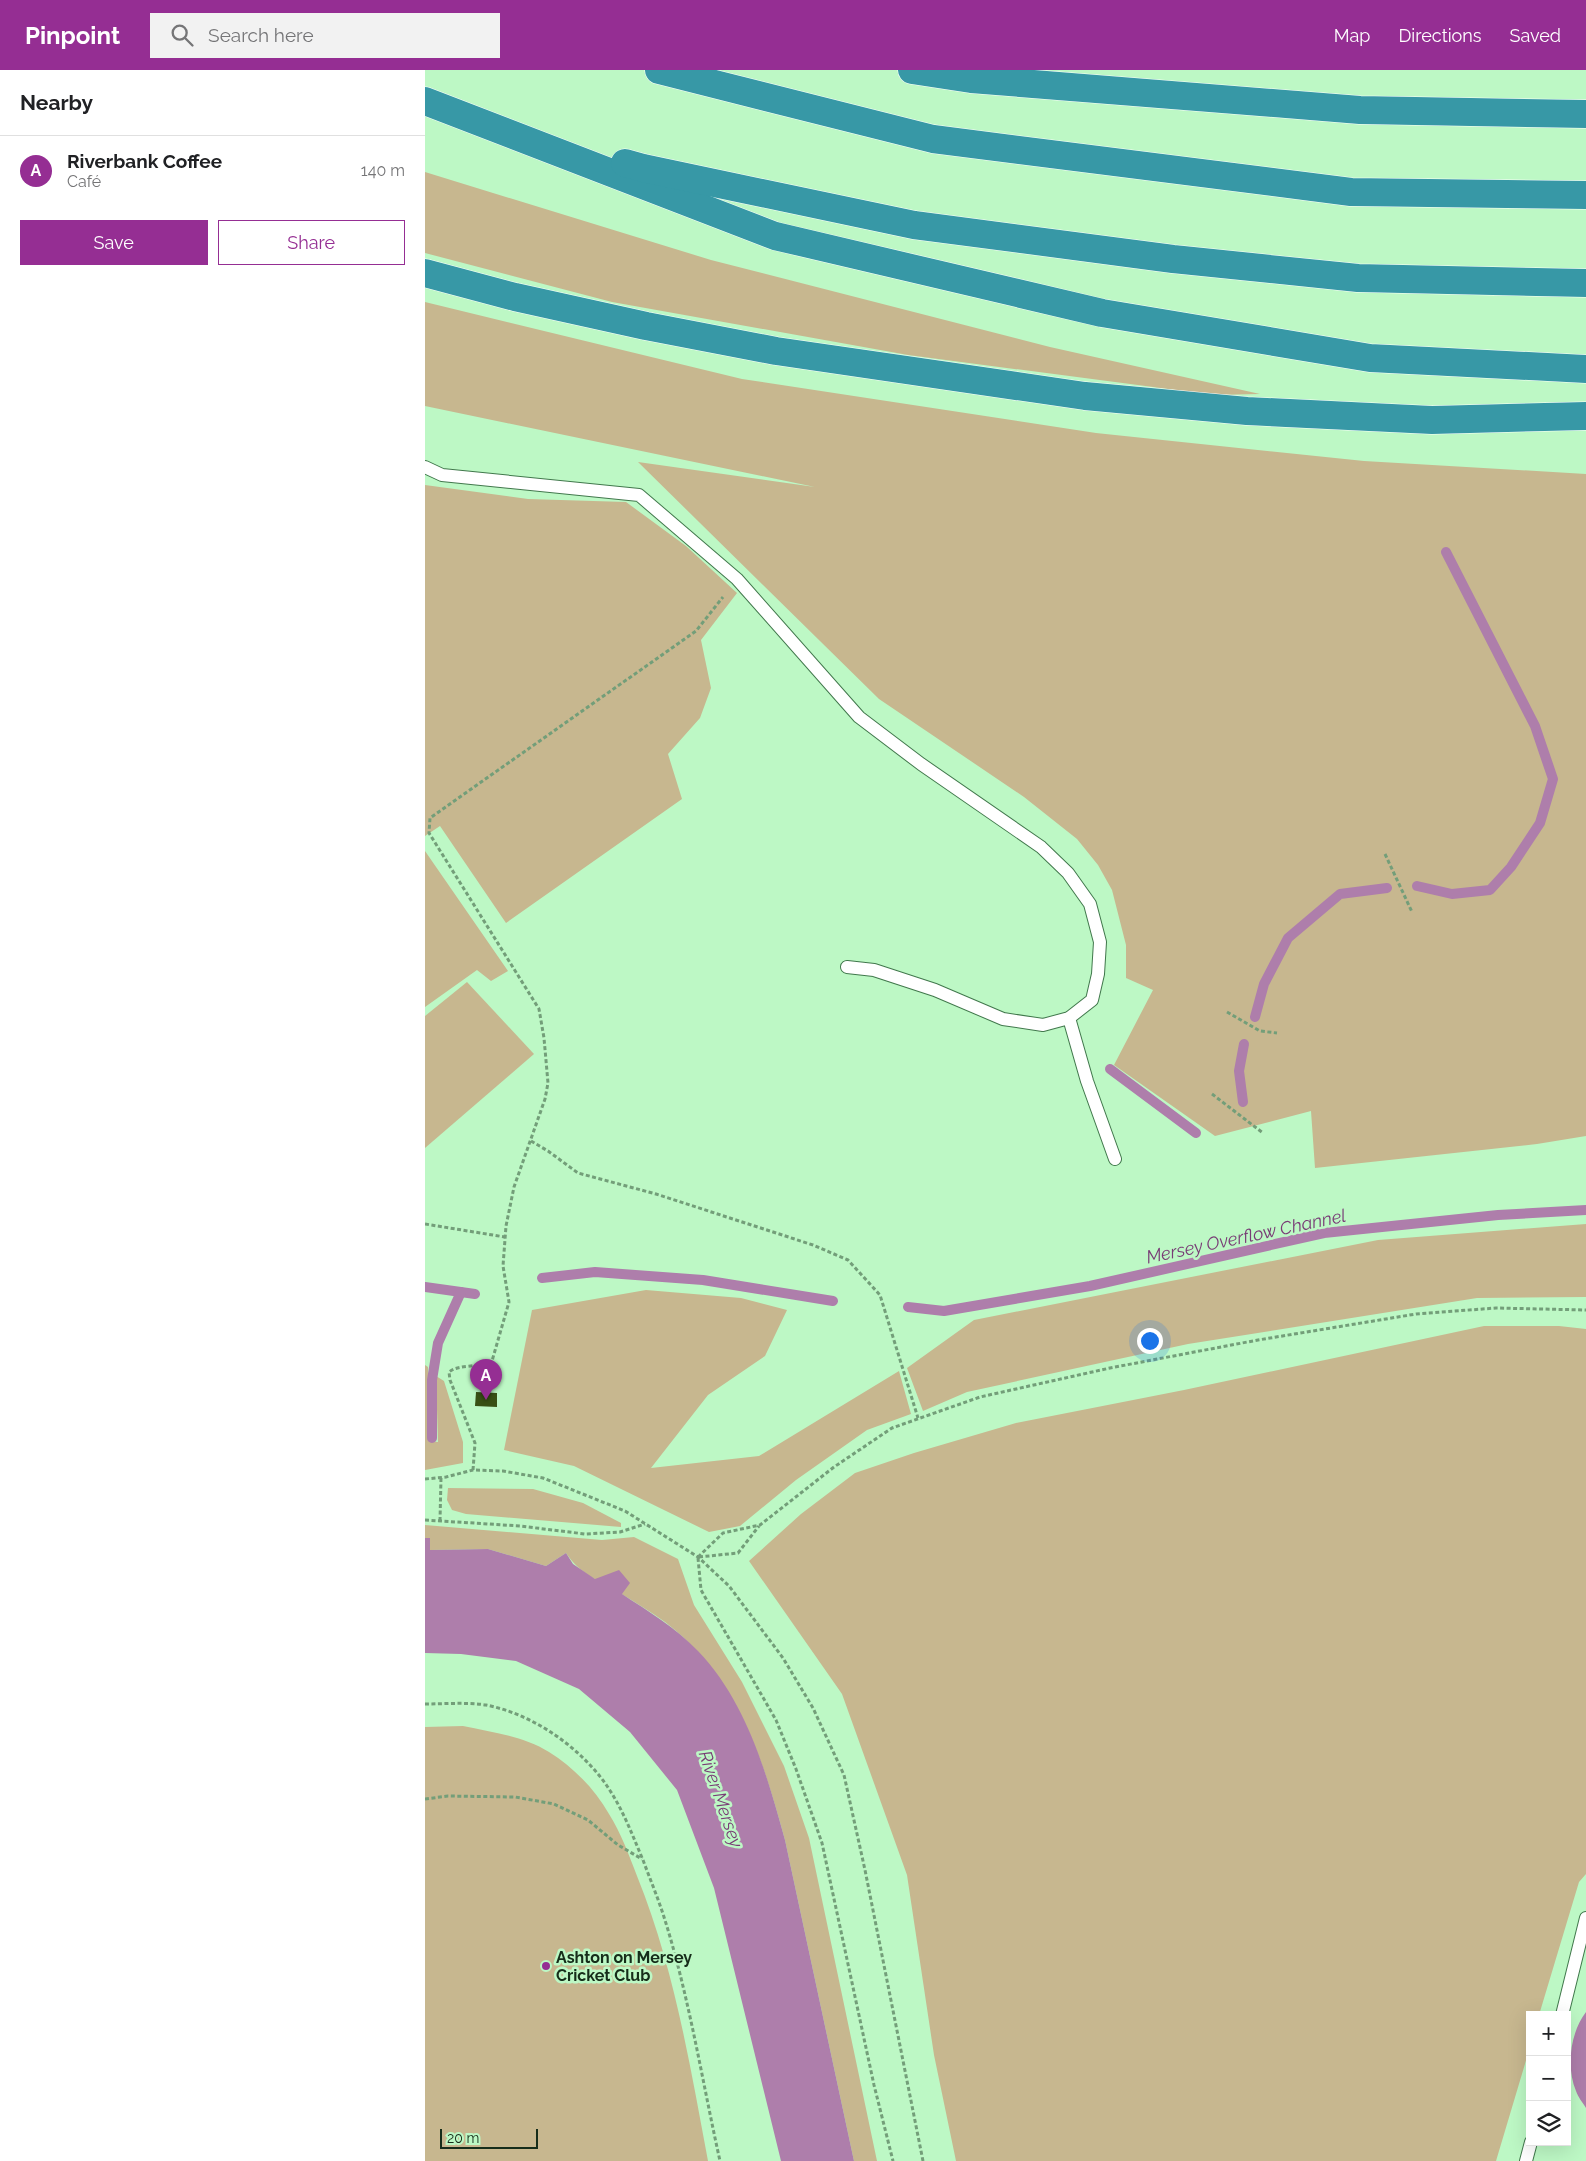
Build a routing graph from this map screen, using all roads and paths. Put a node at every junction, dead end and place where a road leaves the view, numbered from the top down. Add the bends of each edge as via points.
1 (659, 70) edge
2 (912, 70) edge
3 (425, 101) edge
4 (1586, 114) edge
5 (1586, 195) edge
6 (425, 273) edge
7 (1586, 283) edge
8 (1586, 369) edge
9 (1586, 416) edge
10 (425, 467) edge
11 (737, 579) junction
12 (1385, 854) dead end
13 (1412, 912) dead end
14 (847, 966) dead end
15 (1227, 1012) dead end
16 (1069, 1018) junction
17 (1277, 1033) dead end
18 (1212, 1094) dead end
19 (1263, 1133) dead end
20 (531, 1142) junction
21 (1115, 1159) dead end
22 (425, 1224) edge
23 (505, 1238) junction
24 (1586, 1310) edge
25 (918, 1418) junction
26 (473, 1470) junction
27 (441, 1477) junction
28 (425, 1479) edge
29 (425, 1520) edge
30 (440, 1521) junction
31 (646, 1524) junction
32 (760, 1525) junction
33 (698, 1557) junction
34 (425, 1704) edge
35 (425, 1799) edge
36 (642, 1859) junction
37 (1586, 1918) edge
38 (1563, 2011) edge
39 (1530, 2146) edge
40 (720, 2161) edge
41 (893, 2161) edge
42 (923, 2161) edge
43 (1526, 2161) edge

1 - 5 highway via 933,139 1351,192
2 - 4 highway via 971,79 1360,110
3 - 7 highway via 643,168 914,225 1173,259 1358,278
3 - 8 highway via 775,236 1102,312 1370,358
6 - 9 highway via 515,297 776,351 1085,396 1247,411 1431,420
10 - 11 lane via 443,476 639,495
11 - 16 lane via 859,717 1041,847 1068,874 1090,904 1100,942 1092,1000
11 - 20 path via 696,632 431,818 429,833 539,1009 548,1083
12 - 13 path
14 - 16 lane via 874,970 935,990 1003,1019 1043,1025
15 - 17 path via 1260,1031
16 - 21 lane
18 - 19 path
20 - 23 path via 515,1187
20 - 25 path via 578,1173 655,1194 813,1245 848,1260 880,1296
22 - 23 path
23 - 26 path via 503,1266 509,1302 491,1361 482,1366 453,1368 449,1372 475,1443
24 - 25 path via 1495,1308 1416,1314 1110,1368 980,1397
25 - 32 path via 892,1428 834,1467
26 - 27 path
26 - 31 path via 543,1478 625,1511
27 - 28 path
27 - 30 path
29 - 30 path
30 - 31 path via 585,1534 620,1532
31 - 33 path
32 - 33 path via 723,1533
32 - 33 path via 738,1553
33 - 41 path via 701,1590 776,1720 822,1843
33 - 42 path via 729,1586 783,1658 813,1708 844,1775
34 - 36 path via 485,1705 516,1714 567,1744 601,1778 617,1802
35 - 36 path via 515,1797 554,1804 588,1820 618,1845
36 - 40 path via 664,1916 685,1992
37 - 38 lane
39 - 43 lane

